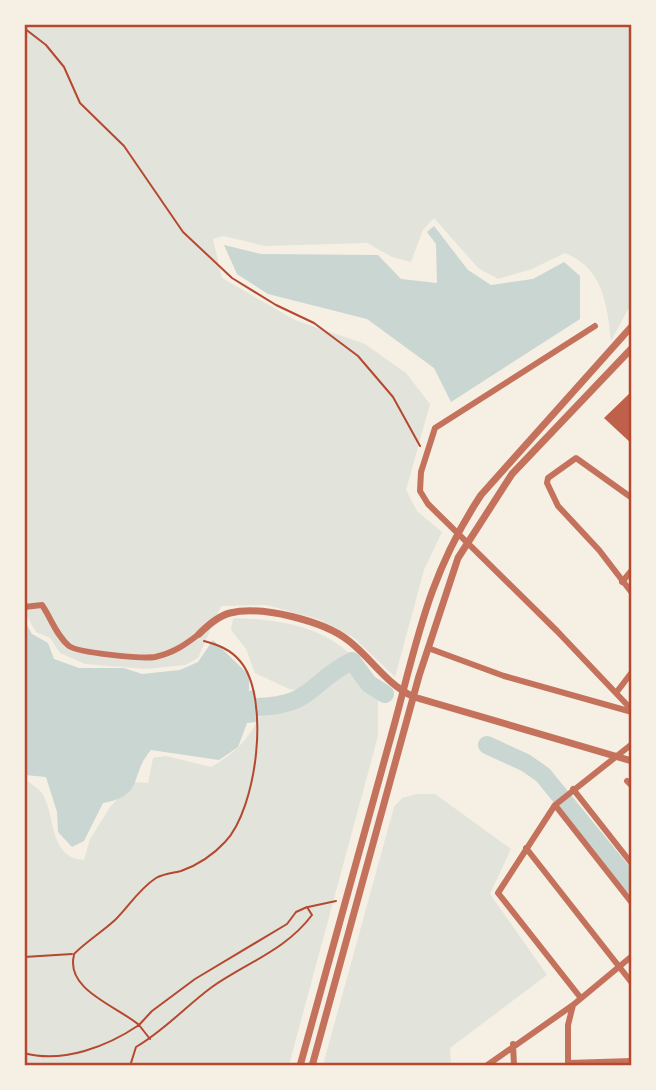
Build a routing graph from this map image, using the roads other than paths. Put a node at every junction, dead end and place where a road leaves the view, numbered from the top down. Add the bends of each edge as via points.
1 (594, 326) dead end
2 (632, 326) edge
3 (632, 348) edge
4 (632, 498) edge
5 (632, 570) edge
6 (622, 582) junction
7 (632, 593) edge
8 (24, 607) edge
9 (199, 634) joint
10 (428, 648) junction
11 (632, 672) edge
12 (401, 691) junction
13 (616, 693) junction
14 (414, 697) junction
15 (632, 711) edge
16 (632, 744) edge
17 (615, 756) junction
18 (632, 761) edge
19 (573, 789) junction
20 (556, 805) junction
21 (526, 848) junction
22 (632, 864) edge
23 (632, 903) edge
24 (632, 956) edge
25 (619, 966) junction
26 (632, 983) edge
27 (580, 997) junction
28 (573, 1005) junction
29 (513, 1044) junction
30 (632, 1061) edge
31 (568, 1064) edge
32 (620, 1064) edge
33 (300, 1066) edge
34 (312, 1066) edge
35 (486, 1066) edge
36 (514, 1066) edge

1 - 13 street via 435,428 420,491
2 - 12 street via 506,465 462,524 426,602
3 - 10 street via 512,474 490,505 458,558
4 - 6 street via 576,458 548,478 558,506
5 - 6 street
6 - 7 street
8 - 9 street via 41,605 71,648 96,655 152,658 174,651
9 - 12 street via 216,619 250,611 323,625 348,640
10 - 14 street
10 - 15 street via 504,676
11 - 13 street
12 - 14 street
12 - 33 street
13 - 15 street
14 - 17 street
14 - 34 street
16 - 17 street
17 - 18 street
17 - 19 street
19 - 20 street
19 - 22 street
20 - 21 street
20 - 23 street
21 - 25 street
21 - 27 street via 498,893
24 - 25 street
25 - 26 street
25 - 27 street
27 - 28 street
28 - 29 street
28 - 31 street
29 - 35 street
29 - 36 street
30 - 32 street
31 - 32 street

